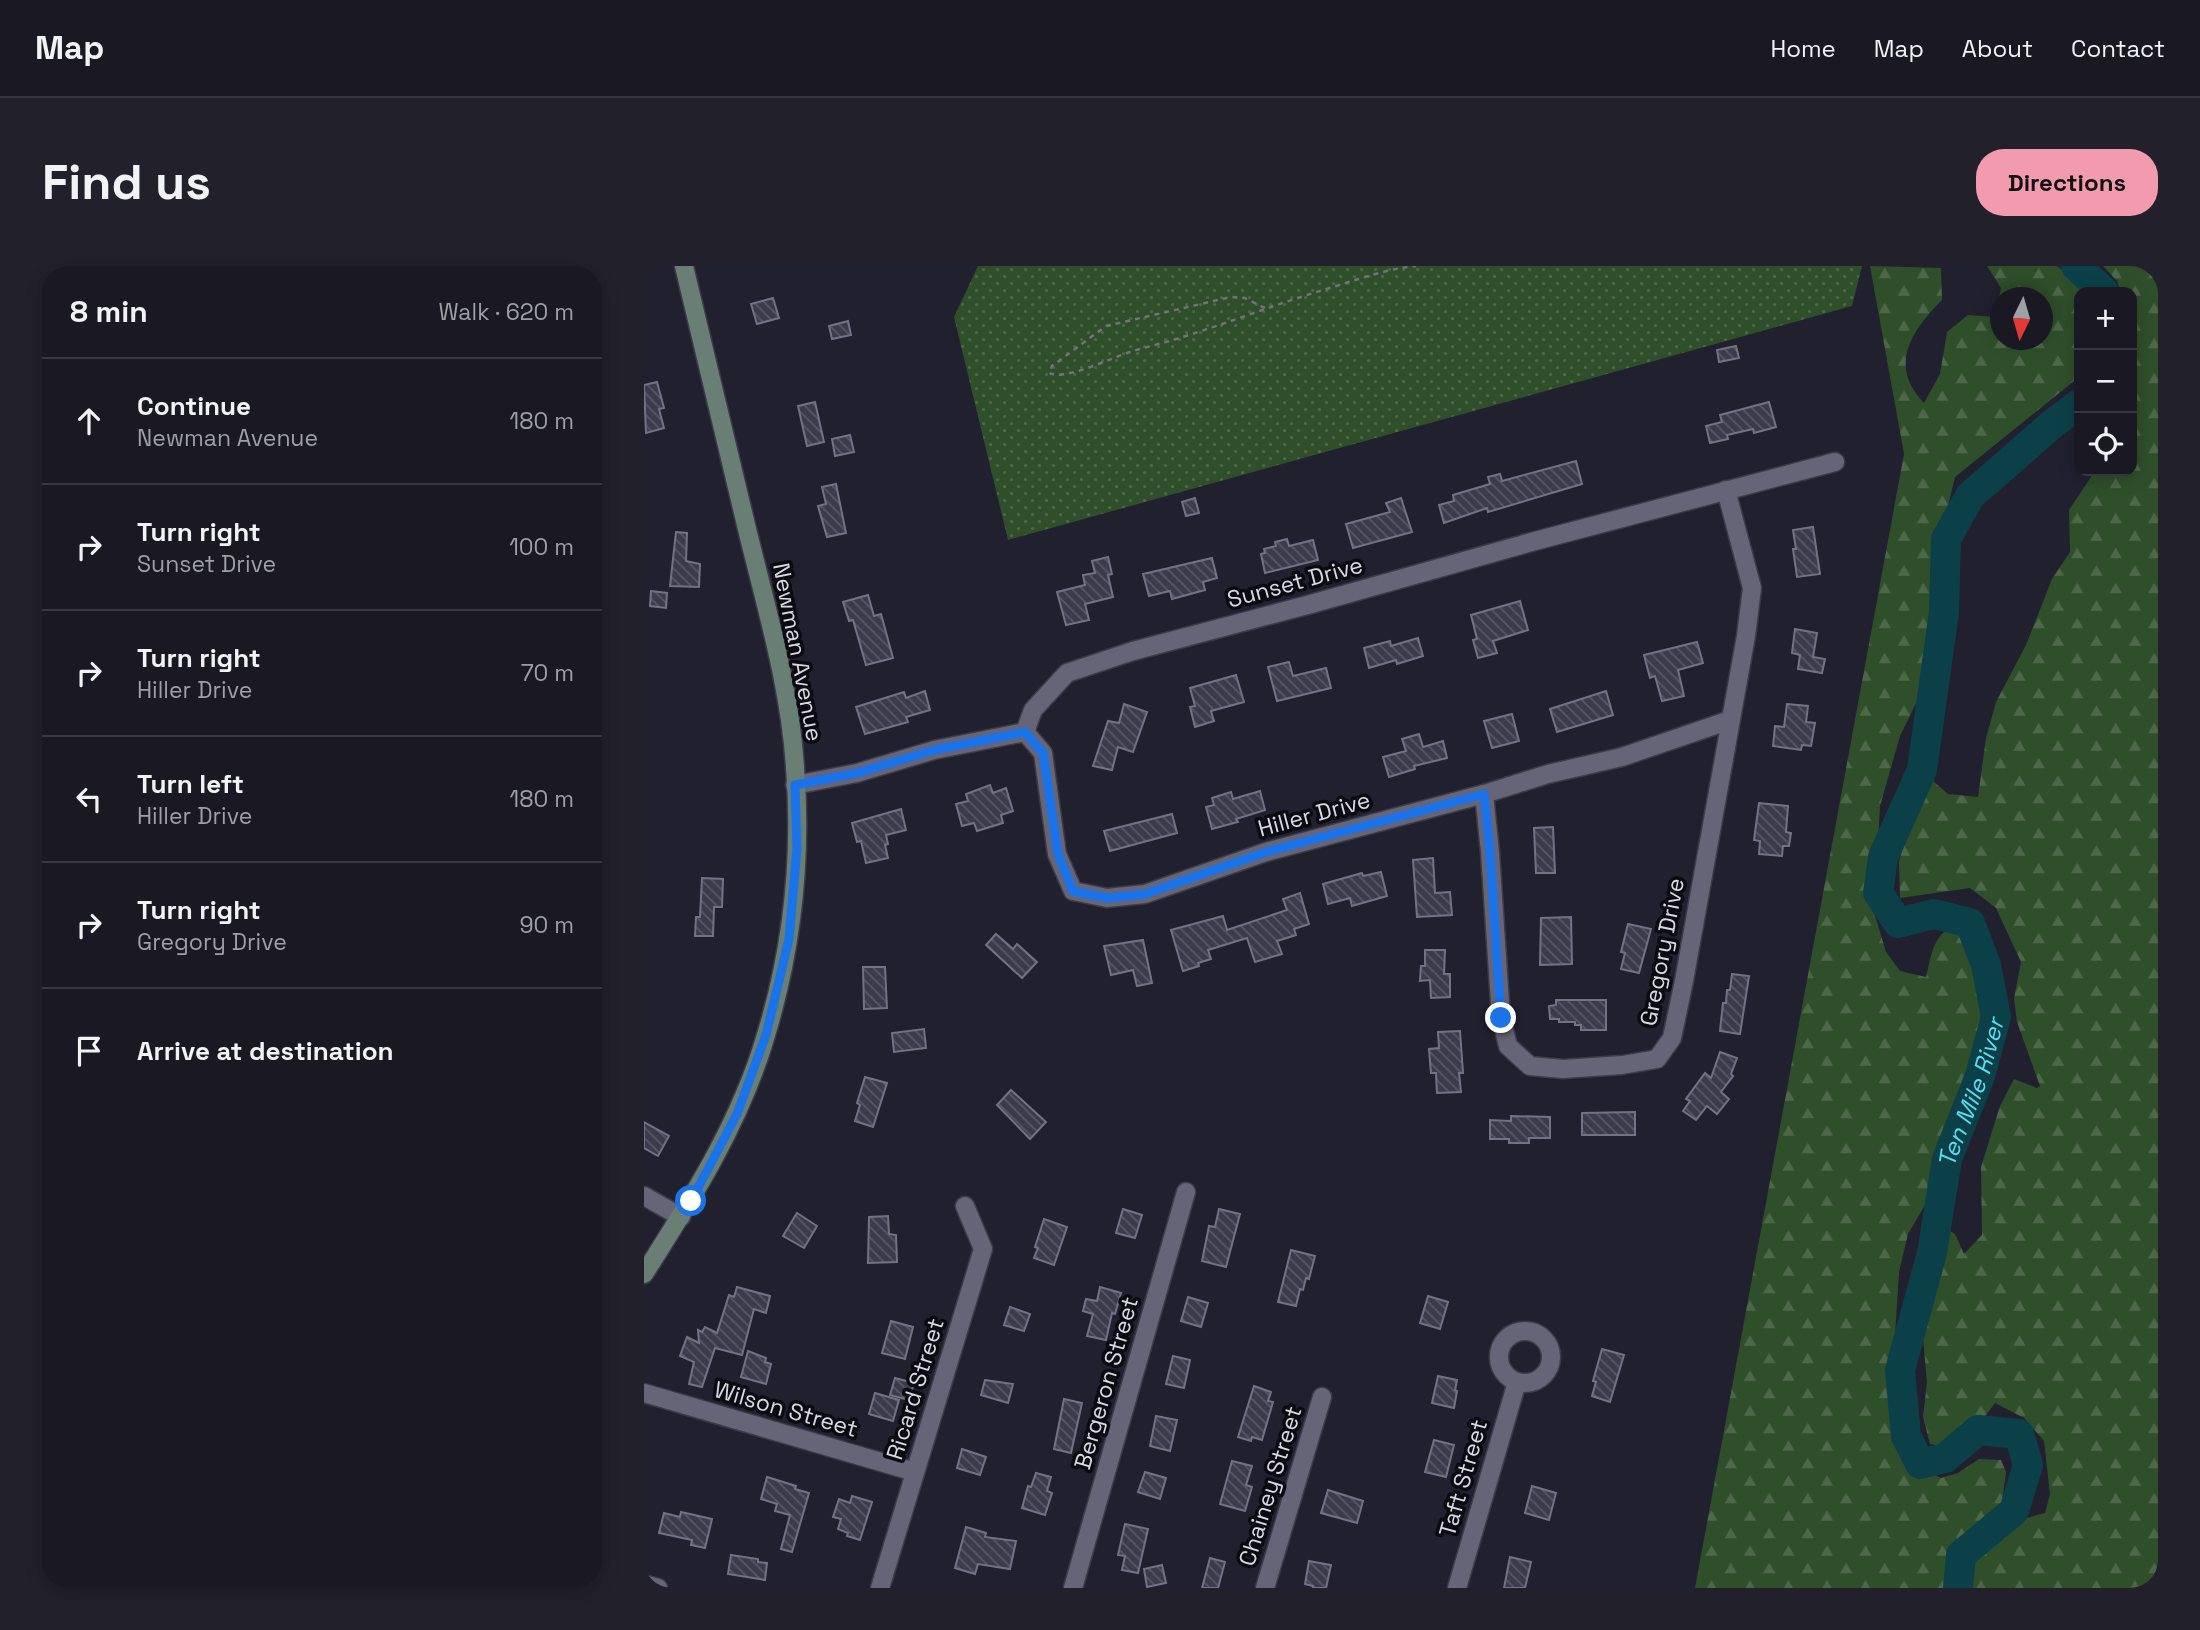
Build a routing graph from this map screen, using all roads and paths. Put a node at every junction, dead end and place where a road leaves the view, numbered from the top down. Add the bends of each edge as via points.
1 (684, 266) edge
2 (1416, 266) edge
3 (1265, 308) junction
4 (1835, 462) dead end
5 (1726, 490) junction
6 (1730, 720) junction
7 (1025, 732) junction
8 (795, 785) junction
9 (1484, 794) junction
10 (1186, 1192) dead end
11 (644, 1196) edge
12 (965, 1206) dead end
13 (681, 1217) junction
14 (644, 1274) edge
15 (1517, 1382) dead end
16 (644, 1393) edge
17 (1321, 1397) dead end
18 (915, 1472) junction
19 (644, 1584) edge
20 (658, 1588) edge
21 (880, 1588) edge
22 (1073, 1588) edge
23 (1265, 1588) edge
24 (1457, 1588) edge

1 - 8 main road, Newman Avenue via 782,678
2 - 3 path via 1388,270
3 - 3 path via 1071,372 1049,373 1112,324 1231,297
4 - 5 street, Sunset Drive
5 - 6 street, Gregory Drive via 1752,588
5 - 7 street, Sunset Drive via 1133,651 1067,673 1033,710
6 - 9 street, Hiller Drive via 1622,757
6 - 9 street, Gregory Drive via 1672,1038 1657,1059 1563,1069 1530,1066 1508,1046 1501,1018
7 - 8 street
7 - 9 street, Hiller Drive via 1043,753 1058,854 1073,891 1107,898 1145,894 1266,852
8 - 13 main road, Newman Avenue via 797,848 789,939 766,1035 737,1114
10 - 22 street, Bergeron Street
11 - 13 street
12 - 18 street, Ricard Street via 983,1248
13 - 14 main road, Newman Avenue
15 - 24 street, Taft Street
16 - 18 street, Wilson Street
17 - 23 street, Chainey Street
18 - 21 street, Ricard Street
19 - 20 street

